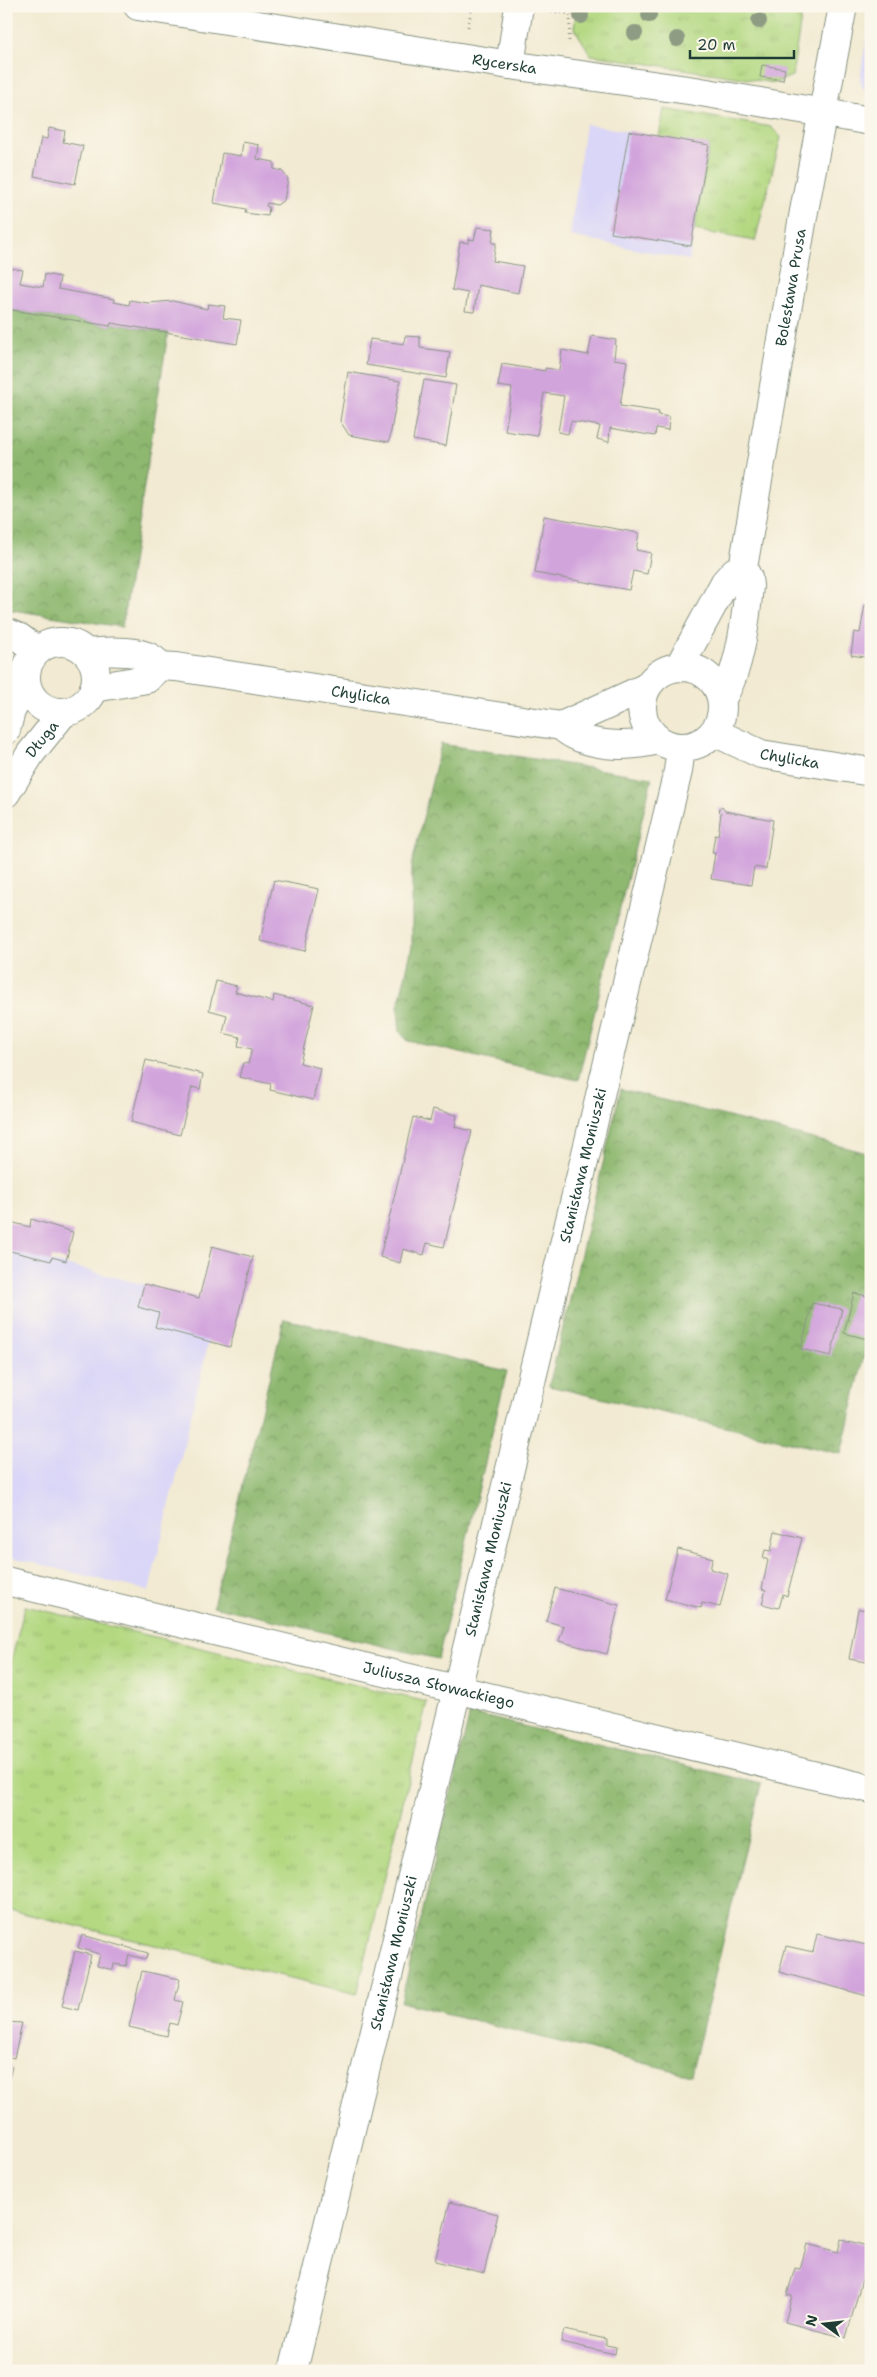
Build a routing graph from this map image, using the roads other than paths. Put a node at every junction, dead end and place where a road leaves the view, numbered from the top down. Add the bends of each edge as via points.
1 (138, 6) edge
2 (519, 6) edge
3 (843, 6) edge
4 (510, 65) junction
5 (822, 114) junction
6 (871, 121) edge
7 (743, 568) junction
8 (6, 632) edge
9 (37, 651) junction
10 (87, 653) junction
11 (160, 666) junction
12 (679, 667) junction
13 (26, 682) junction
14 (647, 687) junction
15 (94, 688) junction
16 (722, 698) junction
17 (64, 712) junction
18 (561, 726) junction
19 (6, 730) edge
20 (714, 732) junction
21 (669, 744) junction
22 (871, 772) edge
23 (6, 793) edge
24 (6, 1581) edge
25 (458, 1689) junction
26 (871, 1789) edge
27 (293, 2371) edge

1 - 4 street, Rycerska
2 - 4 street
3 - 5 street, Bolesława Prusa
4 - 5 street, Rycerska via 695,91
5 - 6 street, Rycerska
5 - 7 street, Bolesława Prusa
7 - 12 street via 725,582
7 - 16 street, Bolesława Prusa via 749,586 744,620 732,678
8 - 9 street
9 - 10 street via 58,642 70,643
9 - 13 street via 26,670
10 - 11 street, Chylicka via 105,651 140,655 150,657
10 - 15 street via 95,670
11 - 15 street via 146,679
11 - 18 street, Chylicka
12 - 14 street via 660,673
12 - 16 street via 700,671 710,678
13 - 17 street via 36,703 46,709
13 - 19 street via 11,711
14 - 18 street
14 - 21 street via 641,708 644,720 650,731
15 - 17 street via 80,707
16 - 20 street via 719,722
17 - 23 street, Długa via 31,753
18 - 21 street, Chylicka via 574,735 610,744
20 - 21 street via 693,746
20 - 22 street, Chylicka via 761,754
21 - 25 street, Stanisława Moniuszki via 678,771
24 - 25 street, Juliusza Słowackiego
25 - 26 street, Juliusza Słowackiego
25 - 27 street, Stanisława Moniuszki

